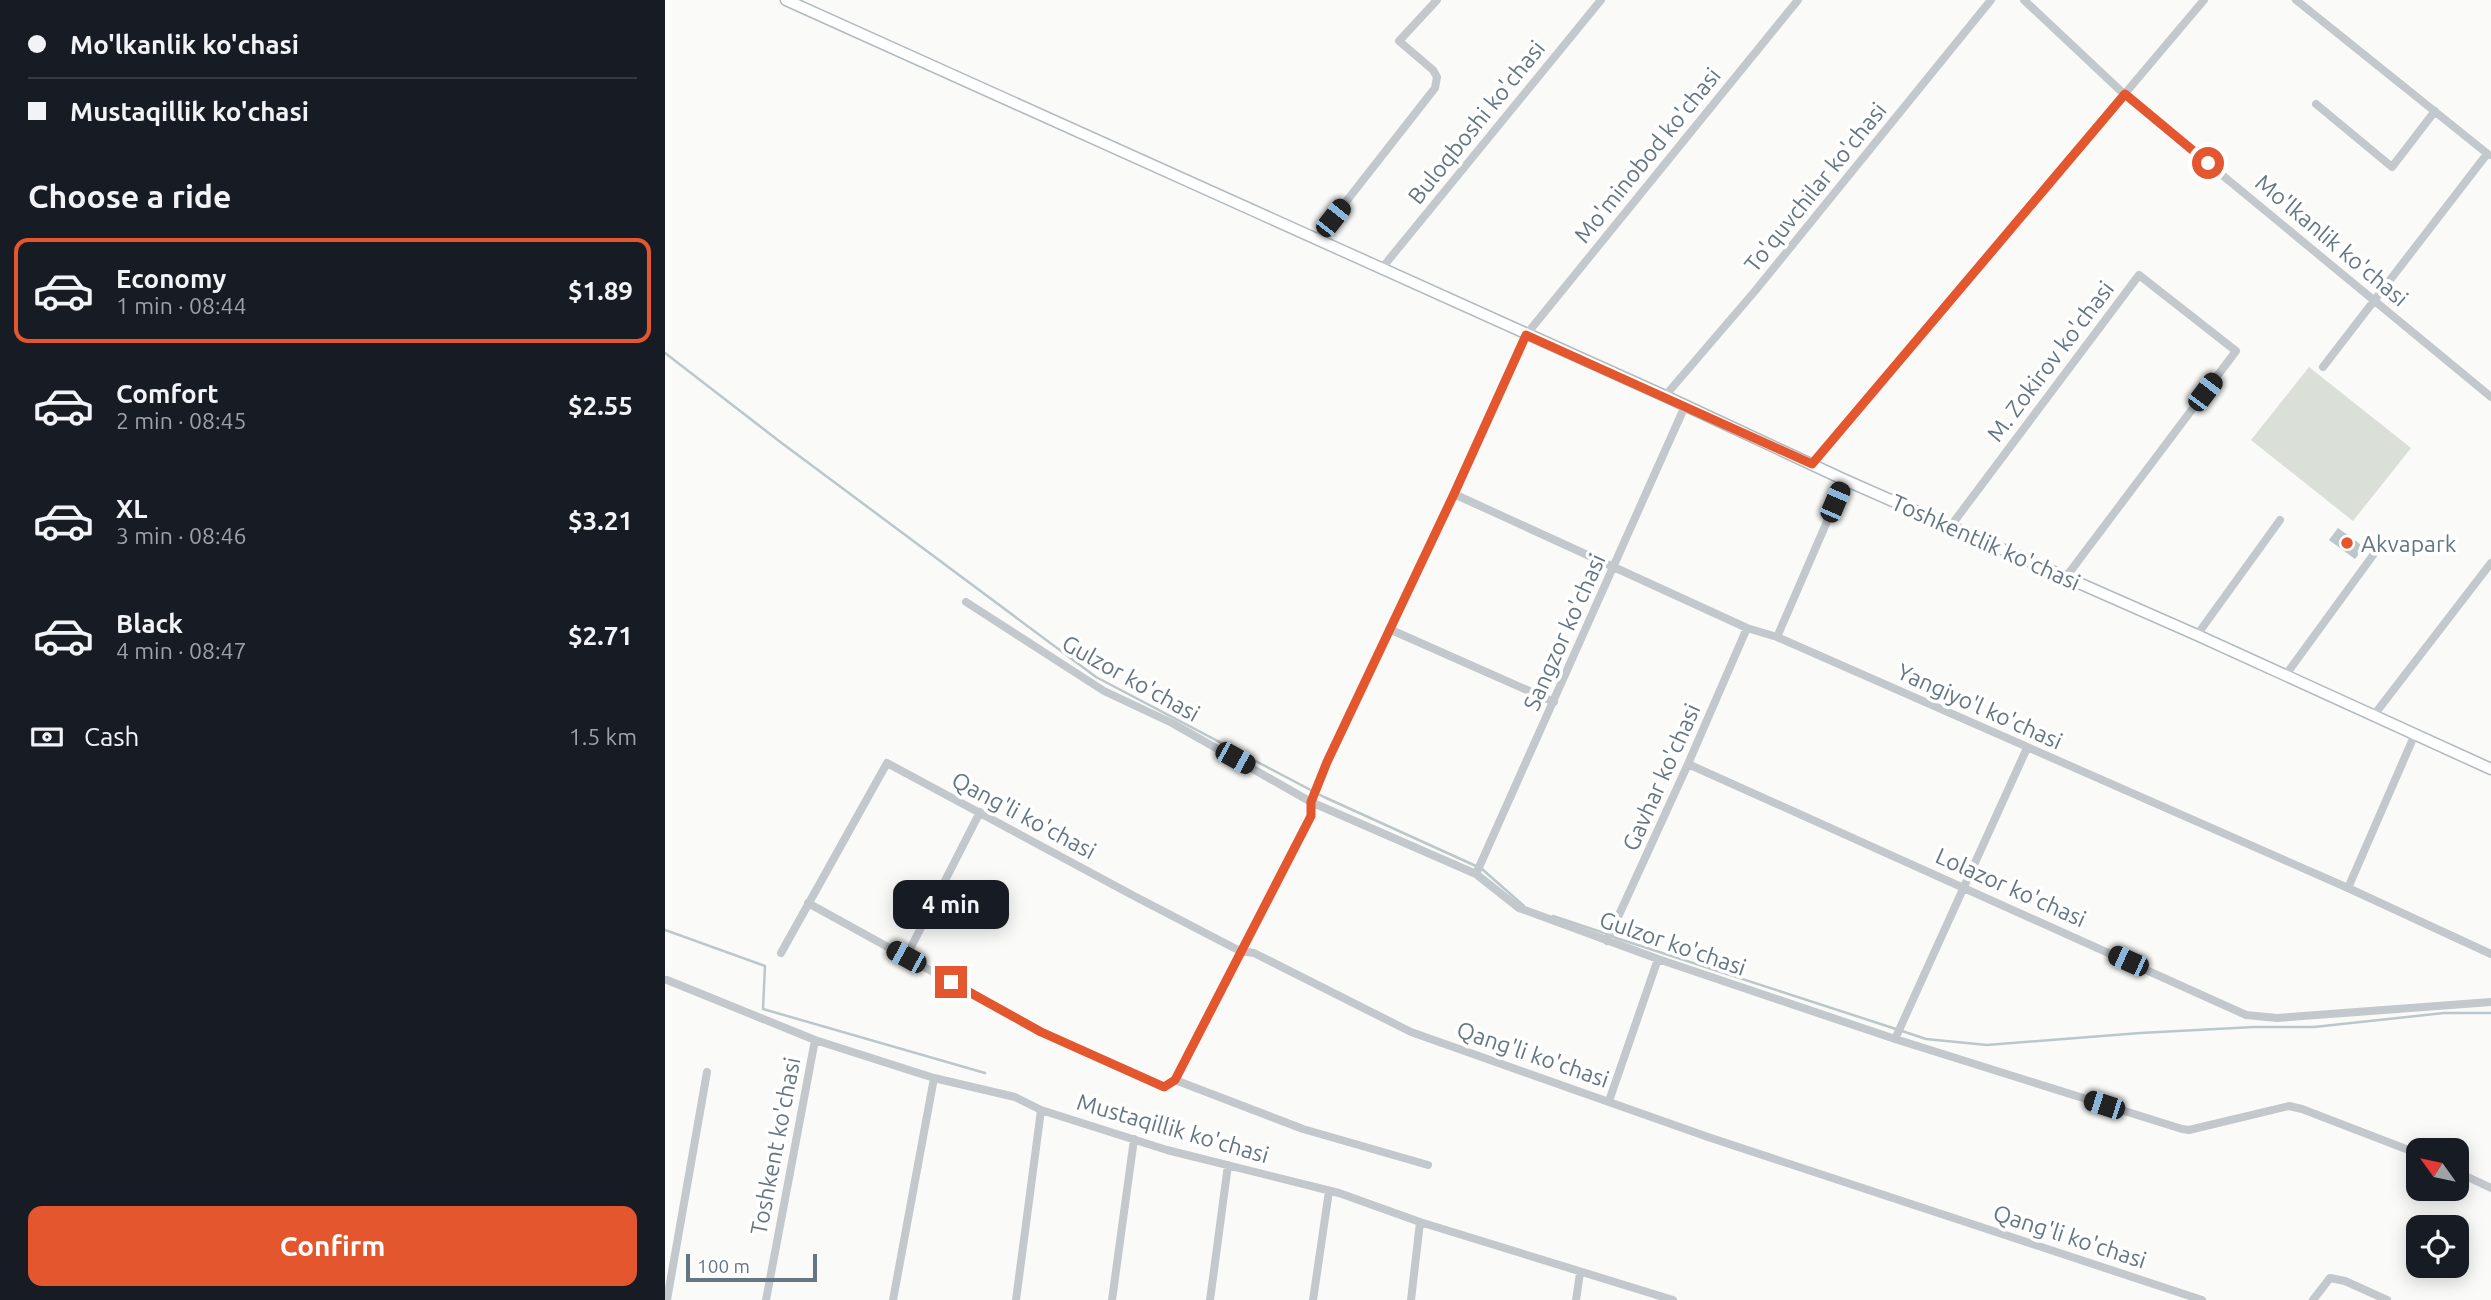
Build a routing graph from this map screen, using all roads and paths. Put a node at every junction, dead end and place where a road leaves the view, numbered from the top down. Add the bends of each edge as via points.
1 (786, 0) edge
2 (1437, 0) edge
3 (1601, 0) edge
4 (1798, 0) edge
5 (1991, 0) edge
6 (2024, 0) edge
7 (2204, 0) edge
8 (2296, 0) edge
9 (2125, 94) junction
10 (2316, 104) dead end
11 (2435, 111) junction
12 (2489, 155) edge
13 (1316, 240) junction
14 (1382, 268) junction
15 (2374, 301) junction
16 (1526, 335) junction
17 (2323, 367) dead end
18 (1665, 396) junction
19 (2491, 397) edge
20 (1685, 406) junction
21 (1812, 464) junction
22 (1845, 480) junction
23 (1454, 494) junction
24 (2280, 520) dead end
25 (1950, 527) junction
26 (2379, 547) dead end
27 (2491, 563) edge
28 (1614, 568) junction
29 (2066, 577) junction
30 (966, 602) dead end
31 (1747, 628) junction
32 (1389, 629) junction
33 (2197, 635) junction
34 (1777, 637) junction
35 (2285, 676) junction
36 (1554, 702) junction
37 (2374, 715) junction
38 (2416, 734) junction
39 (2027, 748) junction
40 (1688, 764) junction
41 (2491, 769) edge
42 (1311, 802) junction
43 (980, 812) junction
44 (1476, 874) junction
45 (1963, 887) junction
46 (2348, 888) junction
47 (808, 904) junction
48 (1607, 941) junction
49 (1240, 951) junction
50 (781, 953) dead end
51 (2491, 954) edge
52 (906, 957) junction
53 (1658, 959) junction
54 (667, 980) dead end
55 (2491, 1002) edge
56 (1895, 1039) junction
57 (814, 1040) junction
58 (707, 1072) dead end
59 (934, 1077) junction
60 (1175, 1080) junction
61 (1609, 1101) junction
62 (1041, 1110) junction
63 (1133, 1139) junction
64 (2406, 1149) edge
65 (1228, 1165) junction
66 (1429, 1165) dead end
67 (2469, 1178) edge
68 (2491, 1188) edge
69 (1329, 1191) junction
70 (1420, 1222) junction
71 (1580, 1273) junction
72 (667, 1300) edge
73 (765, 1300) edge
74 (893, 1300) edge
75 (1016, 1300) edge
76 (1112, 1300) edge
77 (1210, 1300) edge
78 (1313, 1300) edge
79 (1411, 1300) edge
80 (1576, 1300) edge
81 (1673, 1300) edge
82 (2202, 1300) edge
83 (2313, 1300) edge
84 (2387, 1300) edge

1 - 13 main road, Toshkentlik ko'chasi
2 - 13 street via 1399,41 1433,70 1435,88
3 - 14 street, Buloqboshi ko'chasi
4 - 16 street, Mo'minobod ko'chasi
5 - 18 street, To'quvchilar ko'chasi
6 - 9 street, Mo'lkanlik ko'chasi
7 - 9 street
8 - 11 street
9 - 15 street, Mo'lkanlik ko'chasi
9 - 21 street
10 - 11 street via 2392,167
11 - 12 street
12 - 15 street
13 - 14 main road, Toshkentlik ko'chasi
14 - 16 main road, Toshkentlik ko'chasi
15 - 17 street
15 - 19 street, Mo'lkanlik ko'chasi
16 - 18 main road, Toshkentlik ko'chasi
16 - 23 street, Mo'minobod ko'chasi
18 - 20 main road, Toshkentlik ko'chasi
20 - 21 main road, Toshkentlik ko'chasi
20 - 28 street, Sangzor ko'chasi
21 - 22 main road, Toshkentlik ko'chasi
22 - 25 main road, Toshkentlik ko'chasi
22 - 34 street
23 - 28 street, Yangiyo'l ko'chasi
23 - 32 street, Mo'minobod ko'chasi
24 - 33 street
25 - 29 main road, Toshkentlik ko'chasi
25 - 29 street, M. Zokirov ko'chasi via 2139,275 2236,351
26 - 35 street
27 - 37 street
28 - 31 street, Yangiyo'l ko'chasi
28 - 36 street, Sangzor ko'chasi
29 - 33 main road, Toshkentlik ko'chasi
30 - 42 street, Gulzor ko'chasi via 1104,691 1172,723
31 - 34 street, Yangiyo'l ko'chasi
31 - 40 street, Gavhar ko'chasi
32 - 36 street
32 - 42 street, Mo'minobod ko'chasi
33 - 35 main road, Toshkentlik ko'chasi
34 - 39 street, Yangiyo'l ko'chasi
35 - 37 main road, Toshkentlik ko'chasi
36 - 44 street, Sangzor ko'chasi
37 - 38 main road, Toshkentlik ko'chasi
38 - 41 main road, Toshkentlik ko'chasi
38 - 46 street
39 - 45 street
39 - 46 street, Yangiyo'l ko'chasi
40 - 45 street, Lolazor ko'chasi
40 - 48 street, Gavhar ko'chasi
42 - 44 street, Gulzor ko'chasi
42 - 49 street, Mo'minobod ko'chasi via 1311,816
43 - 47 street, Qang'li ko'chasi via 887,762
43 - 49 street, Qang'li ko'chasi
43 - 52 street
44 - 48 street, Gulzor ko'chasi via 1519,908
45 - 55 street, Lolazor ko'chasi via 2246,1015 2277,1018
45 - 56 street
46 - 51 street, Yangiyo'l ko'chasi
47 - 50 street
47 - 52 street, Mustaqillik ko'chasi
48 - 53 street, Gulzor ko'chasi
49 - 60 street, Mo'minobod ko'chasi
49 - 61 street, Qang'li ko'chasi via 1254,953 1411,1032
52 - 60 street, Mustaqillik ko'chasi via 1041,1032 1164,1087
53 - 56 street, Gulzor ko'chasi
53 - 61 street
54 - 57 street, Mustaqillik ko'chasi
56 - 64 street, Gulzor ko'chasi via 2182,1129 2289,1107
57 - 59 street, Mustaqillik ko'chasi
57 - 73 street, Toshkent ko'chasi
58 - 72 street
59 - 62 street, Mustaqillik ko'chasi via 1015,1097
59 - 74 street
60 - 66 street, Mustaqillik ko'chasi via 1303,1129
61 - 82 street, Qang'li ko'chasi
62 - 63 street, Mustaqillik ko'chasi
62 - 75 street
63 - 65 street, Mustaqillik ko'chasi
63 - 76 street
65 - 69 street, Mustaqillik ko'chasi
65 - 77 street
67 - 68 street
69 - 70 street, Mustaqillik ko'chasi
69 - 78 street
70 - 71 street, Mustaqillik ko'chasi
70 - 79 street
71 - 80 street
71 - 81 street, Mustaqillik ko'chasi
83 - 84 street via 2330,1278

